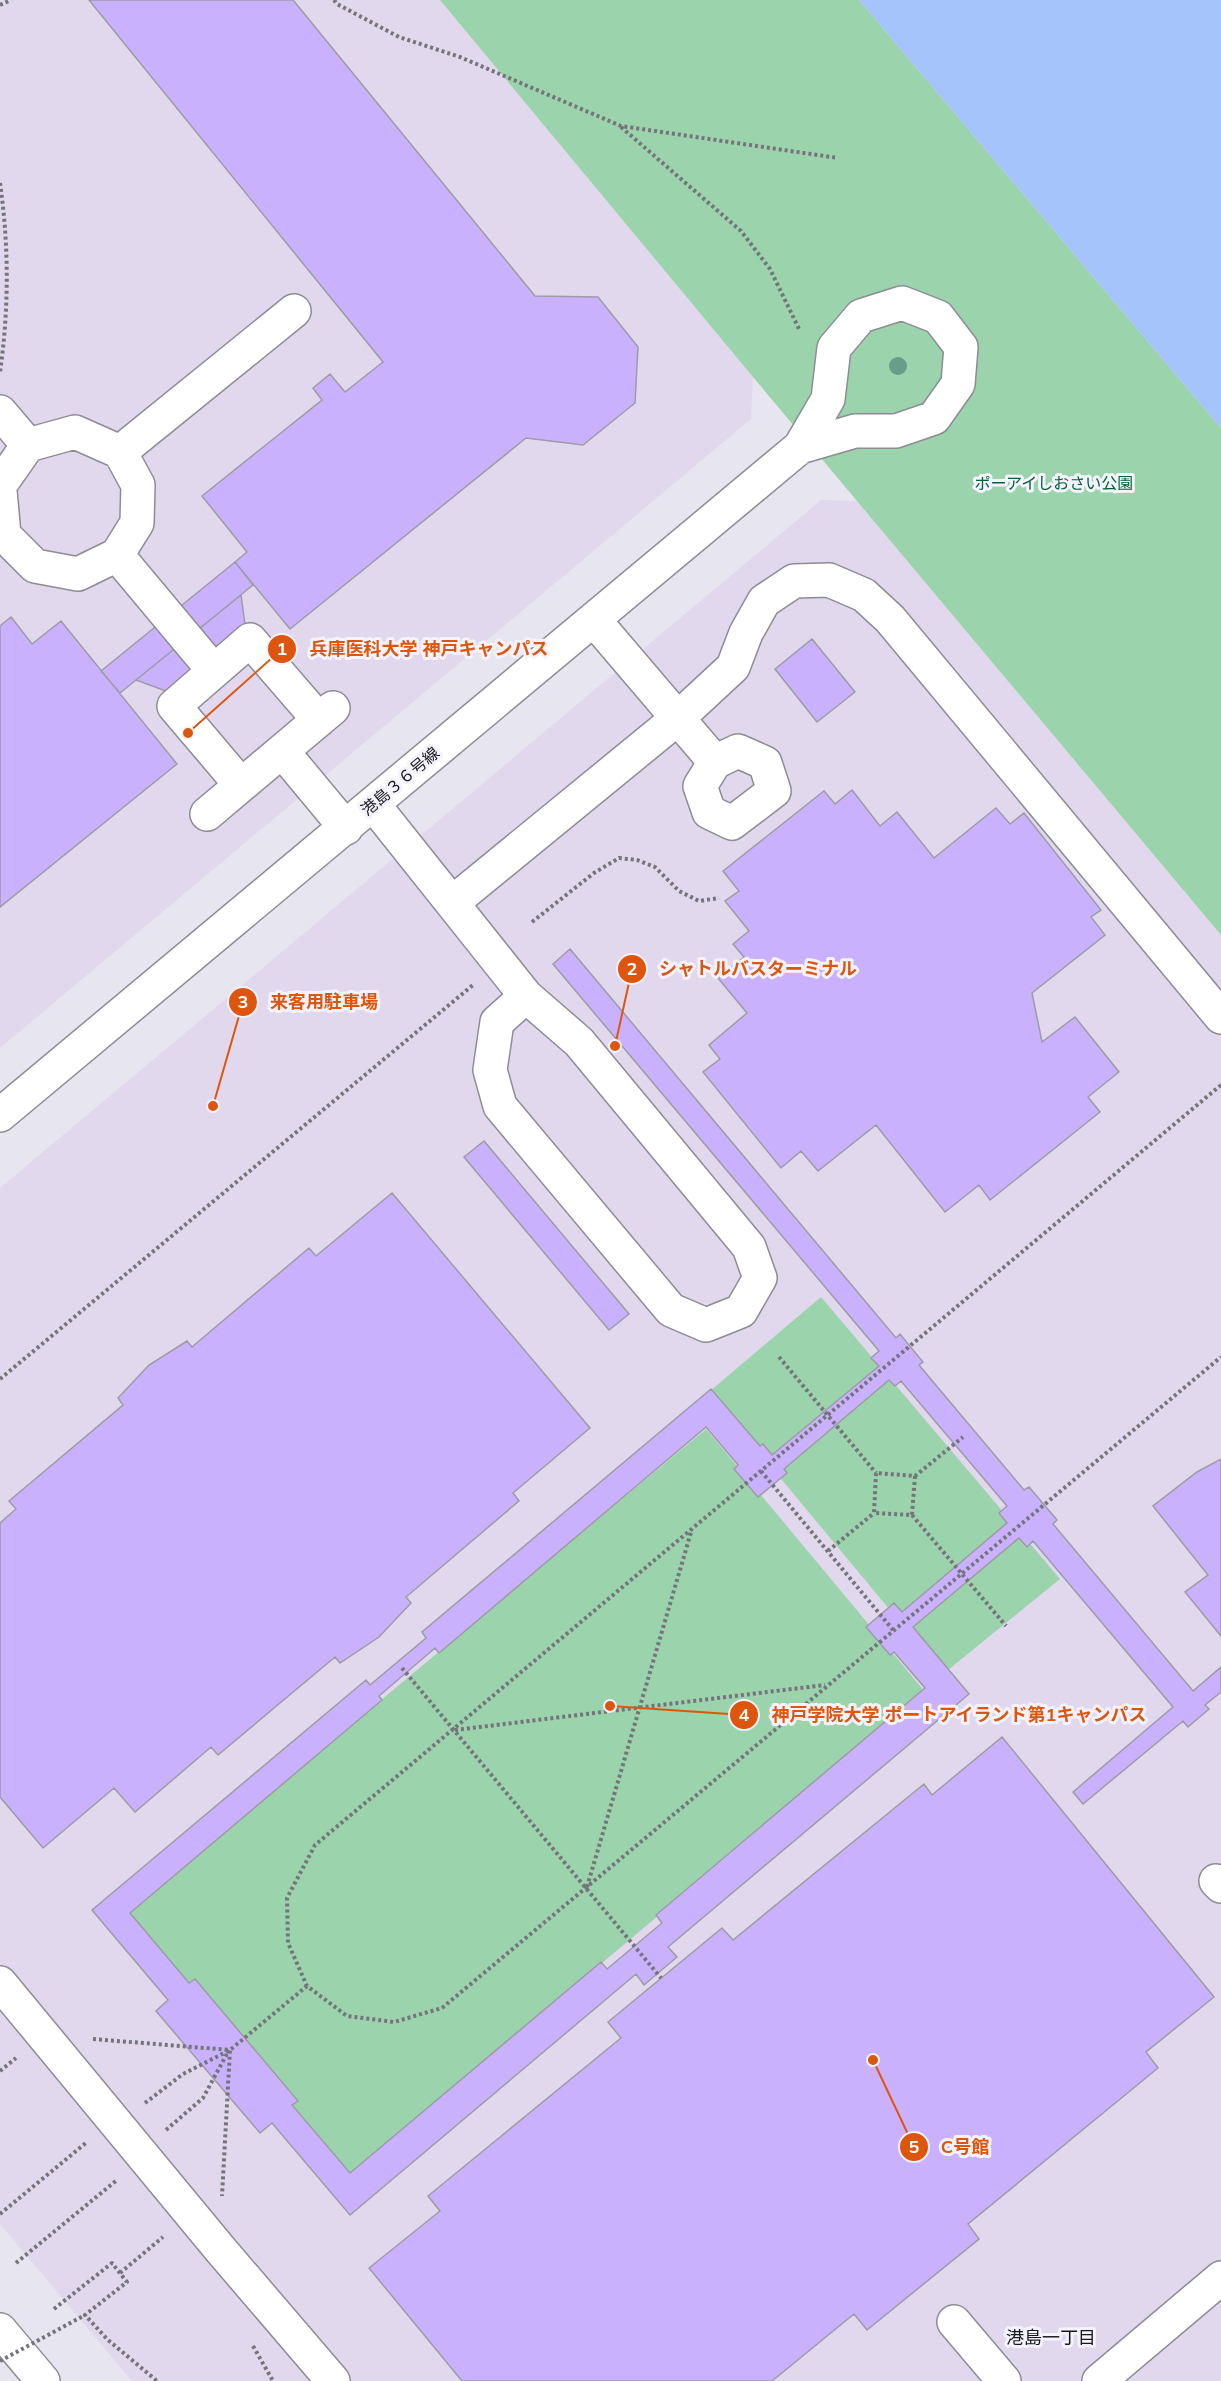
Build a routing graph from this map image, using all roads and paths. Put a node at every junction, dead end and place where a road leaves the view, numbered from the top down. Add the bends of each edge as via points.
1 (12, 0) edge
2 (334, 0) edge
3 (0, 5) edge
4 (621, 126) junction
5 (838, 158) dead end
6 (0, 183) edge
7 (294, 311) dead end
8 (799, 329) dead end
9 (0, 372) edge
10 (0, 412) edge
11 (28, 445) junction
12 (800, 447) junction
13 (120, 452) junction
14 (0, 485) edge
15 (0, 490) edge
16 (2, 536) edge
17 (117, 555) junction
18 (594, 620) junction
19 (214, 671) junction
20 (678, 718) junction
21 (282, 751) junction
22 (715, 762) dead end
23 (241, 785) junction
24 (373, 804) junction
25 (207, 814) dead end
26 (346, 828) junction
27 (719, 898) dead end
28 (452, 903) junction
29 (532, 922) dead end
30 (501, 962) junction
31 (526, 996) junction
32 (1221, 1017) edge
33 (1221, 1085) edge
34 (0, 1115) edge
35 (779, 1357) dead end
36 (1221, 1357) edge
37 (0, 1379) edge
38 (963, 1437) dead end
39 (761, 1471) junction
40 (876, 1473) junction
41 (915, 1476) junction
42 (874, 1513) junction
43 (912, 1515) junction
44 (693, 1528) junction
45 (828, 1551) junction
46 (962, 1574) junction
47 (1006, 1626) dead end
48 (893, 1629) junction
49 (402, 1668) dead end
50 (826, 1685) junction
51 (641, 1707) junction
52 (454, 1730) junction
53 (587, 1888) junction
54 (661, 1978) dead end
55 (0, 1983) edge
56 (307, 1986) junction
57 (44, 2035) junction
58 (230, 2050) junction
59 (0, 2071) edge
60 (114, 2120) junction
61 (145, 2157) junction
62 (0, 2214) edge
63 (220, 2249) junction
64 (146, 2252) dead end
65 (16, 2264) dead end
66 (120, 2273) junction
67 (1221, 2278) edge
68 (54, 2309) dead end
69 (85, 2315) junction
70 (954, 2322) dead end
71 (0, 2330) edge
72 (0, 2361) edge
73 (43, 2381) edge
74 (157, 2381) edge
75 (333, 2381) edge
76 (1004, 2381) edge
77 (1099, 2381) edge

1 - 3 path
2 - 4 path via 399,37 460,57
4 - 5 path
4 - 8 path via 741,231 770,269
6 - 9 path via 6,268 6,331
7 - 13 street
10 - 11 street
11 - 13 street via 75,432
11 - 14 street
12 - 12 street via 828,399 834,348 861,316 902,303 938,317 960,347 958,384 934,418 896,431 855,431
12 - 18 street, 港島３６号線
13 - 17 street via 138,485 138,504 137,523
15 - 16 street
16 - 17 street via 35,566 78,574
17 - 19 street
18 - 20 street
18 - 24 street, 港島３６号線
19 - 21 street via 250,640 326,714
19 - 23 street via 174,706
20 - 22 street
20 - 28 street
20 - 32 street via 733,667 764,601 794,581 830,580 864,594 890,619
21 - 23 street
21 - 26 street
23 - 25 street
24 - 26 street, 港島３６号線
24 - 28 street
26 - 34 street, 港島３６号線
27 - 29 path via 699,901 679,891 655,867 619,858
28 - 30 street
30 - 31 street
30 - 37 path
31 - 31 street via 497,1022 490,1070 500,1106 671,1311 706,1325 741,1311 759,1278 749,1246 579,1042
33 - 39 path
35 - 40 path
36 - 46 path
38 - 41 path
39 - 44 path
39 - 45 path
40 - 41 path
40 - 42 path
41 - 43 path
42 - 43 path
42 - 45 path
43 - 46 path
44 - 51 path
44 - 52 path
45 - 48 path
46 - 47 path
46 - 48 path
48 - 50 path
49 - 52 path
50 - 51 path
50 - 53 path
51 - 52 path
51 - 53 path
52 - 53 path
52 - 56 path via 315,1845 287,1898 288,1943
53 - 54 path
53 - 56 path via 442,2008 394,2022 347,2016
55 - 57 street
56 - 58 path
57 - 58 path
57 - 59 path
57 - 60 street
58 - 60 path via 183,2074 151,2100
58 - 61 path via 203,2098 170,2124
58 - 63 path
60 - 61 street
60 - 62 path
61 - 63 street
61 - 65 path
63 - 75 street
64 - 66 path
66 - 68 path via 112,2263
66 - 69 path via 127,2282
67 - 77 street
69 - 72 path, bridge
69 - 74 path
70 - 76 street
71 - 73 street

